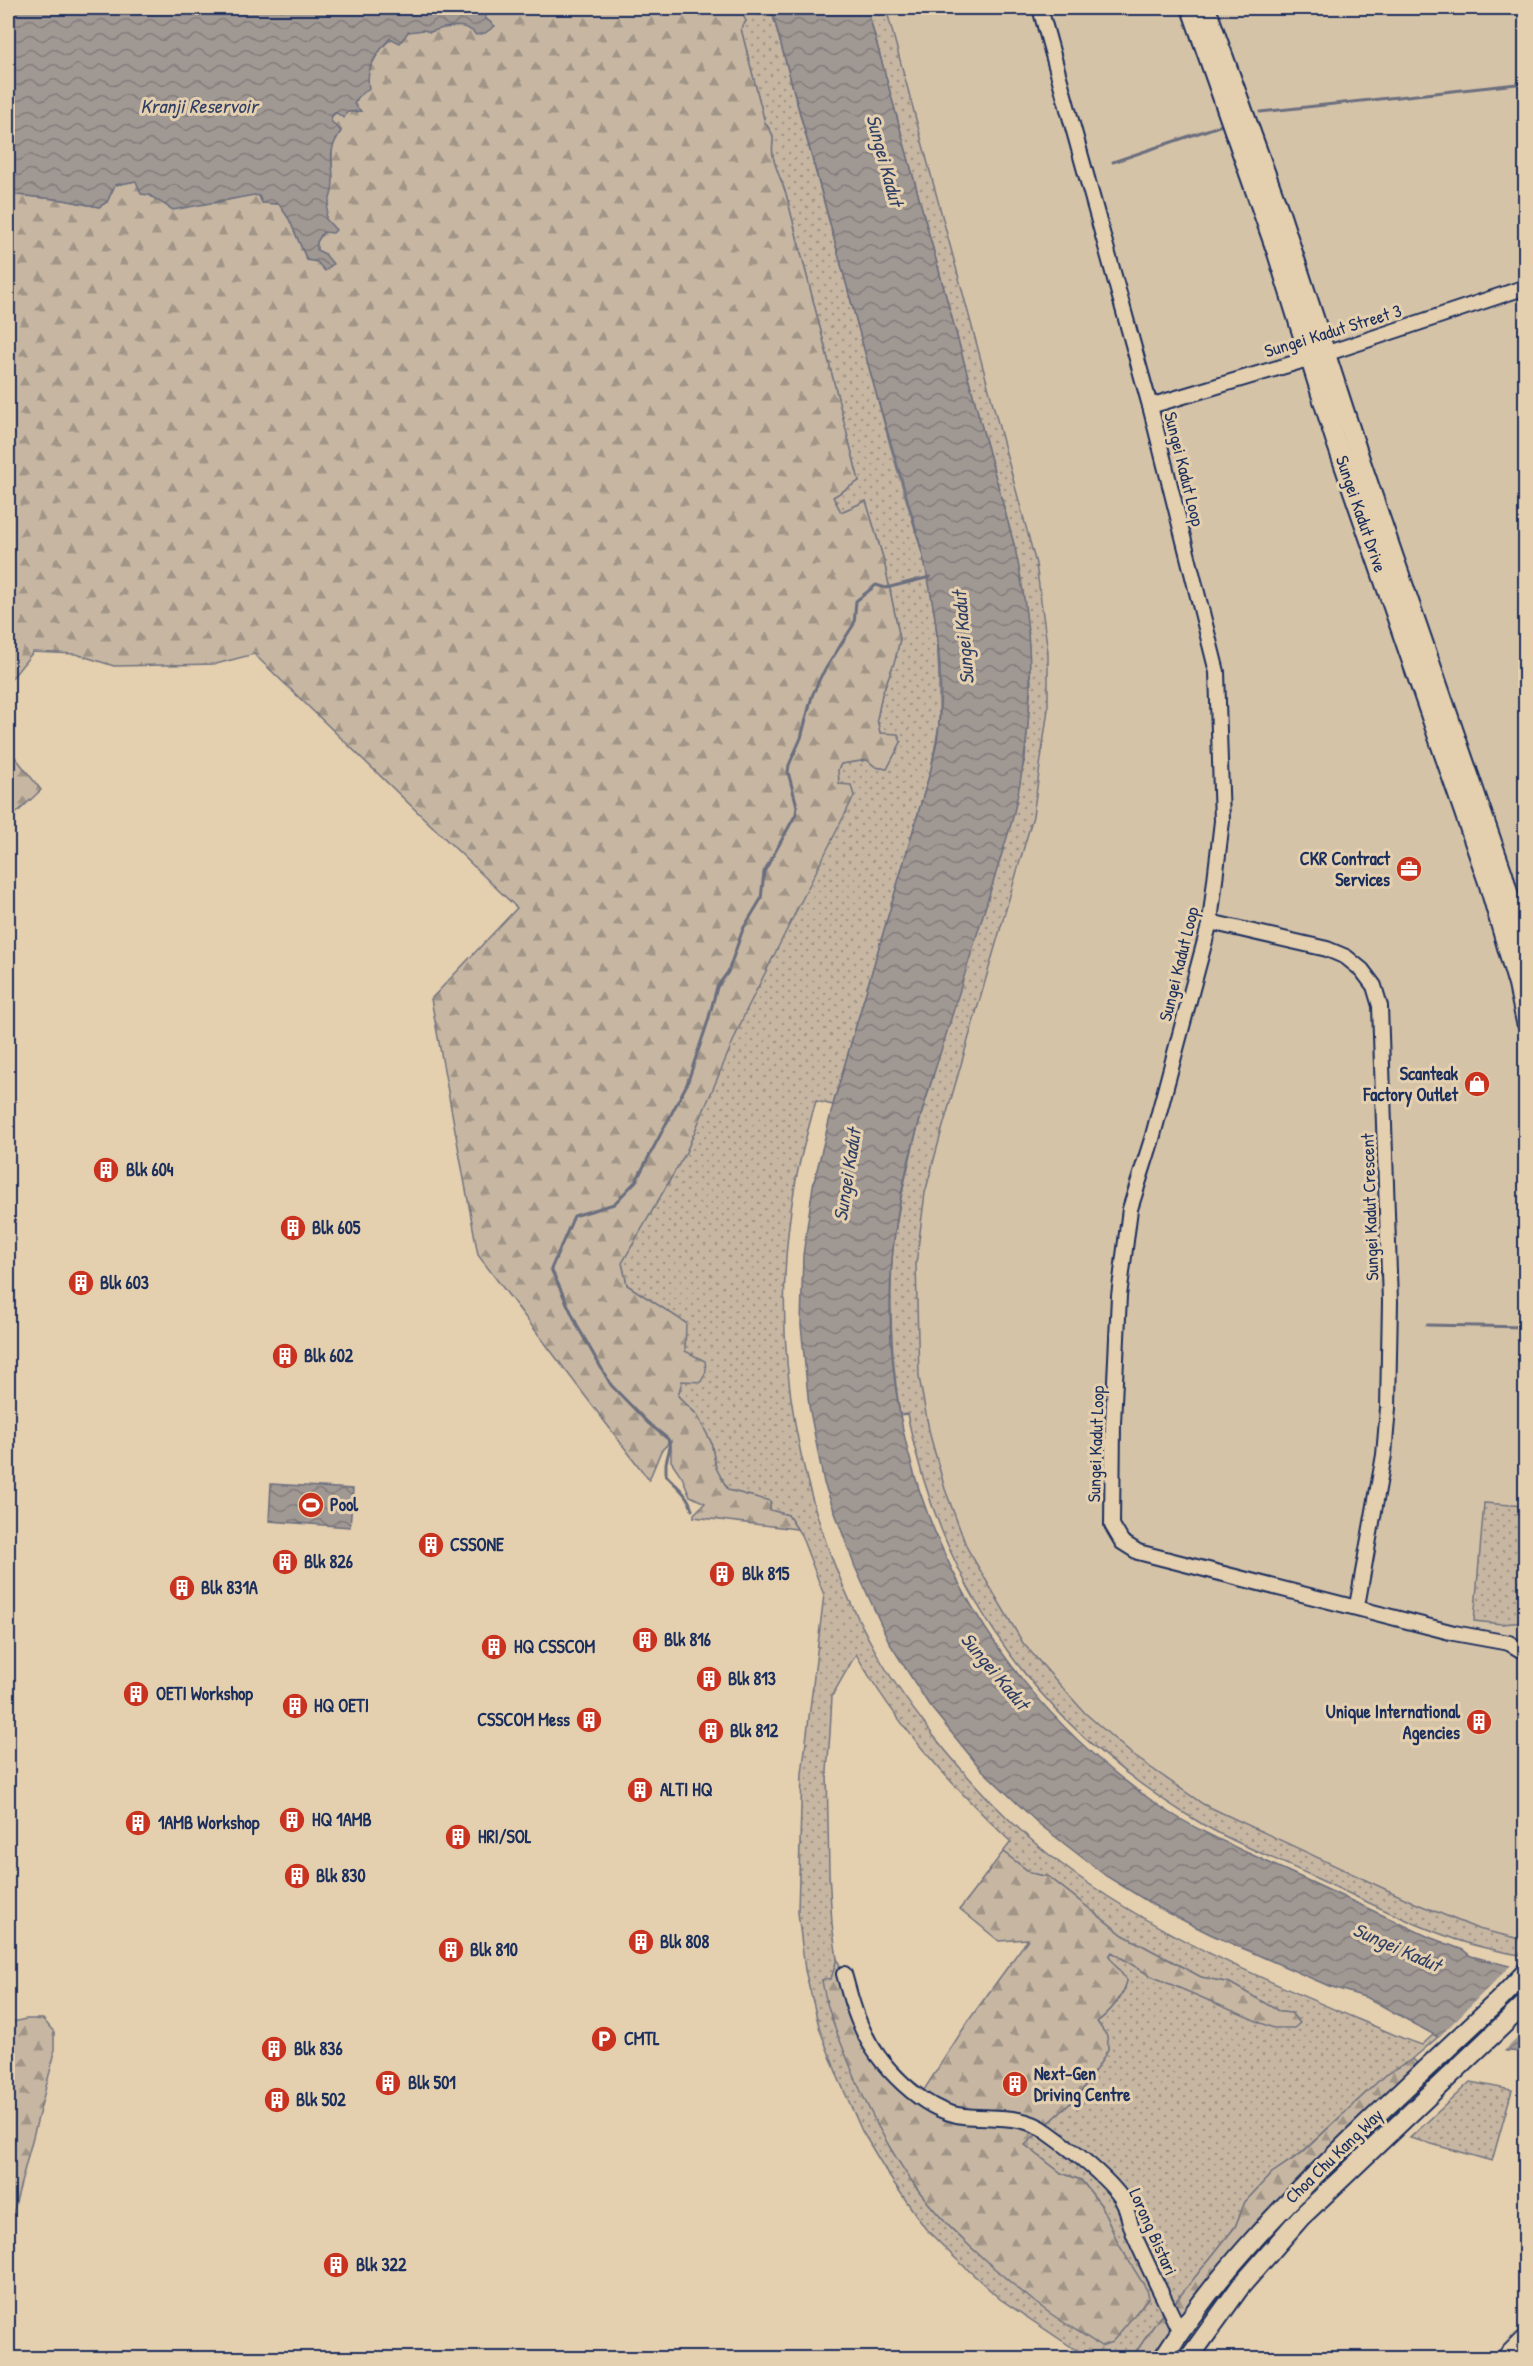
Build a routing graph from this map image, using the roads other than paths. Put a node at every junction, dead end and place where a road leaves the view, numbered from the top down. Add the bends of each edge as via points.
1 (1040, 8) edge
2 (1191, 8) edge
3 (1206, 8) edge
4 (1526, 288) edge
5 (1318, 357) junction
6 (1150, 406) junction
7 (1210, 922) junction
8 (1526, 956) edge
9 (1526, 1022) edge
10 (1357, 1606) junction
11 (1526, 1640) edge
12 (1509, 1643) junction
13 (1526, 1649) edge
14 (1526, 1972) edge
15 (844, 1974) dead end
16 (1526, 2003) edge
17 (1362, 2158) junction
18 (1325, 2165) junction
19 (1180, 2332) junction
20 (1526, 2336) edge
21 (1526, 2346) edge
22 (1163, 2358) edge
23 (1189, 2358) edge
24 (1503, 2358) edge
25 (1513, 2358) edge

1 - 6 street, Sungei Kadut Loop
2 - 5 main road, Sungei Kadut Drive
3 - 5 main road, Sungei Kadut Drive via 1280,213
4 - 5 street, Sungei Kadut Street 3
5 - 6 street, Sungei Kadut Street 3
5 - 8 main road, Sungei Kadut Drive via 1503,874
5 - 9 main road, Sungei Kadut Drive via 1368,536 1488,882
6 - 7 street, Sungei Kadut Loop via 1217,672 1222,821
7 - 10 street, Sungei Kadut Crescent via 1327,949 1346,957 1374,986 1380,1005 1390,1302 1388,1407 1384,1455
7 - 10 street, Sungei Kadut Loop via 1130,1209 1119,1296 1112,1525 1122,1542 1138,1552
10 - 12 street, Sungei Kadut Loop via 1454,1633
11 - 12 street, Sungei Kadut Loop
12 - 13 street, Sungei Kadut Loop
14 - 18 main road, Choa Chu Kang Way
15 - 19 street, Lorong Bistari via 861,2026 874,2050 903,2084 946,2112 1008,2119 1045,2130 1116,2191
16 - 17 main road, Choa Chu Kang Way
17 - 18 main road via 1347,2155
17 - 23 main road, Choa Chu Kang Way via 1269,2253
18 - 19 main road, Choa Chu Kang Way via 1249,2243
19 - 22 main road, Choa Chu Kang Way
20 - 24 street
21 - 25 street

